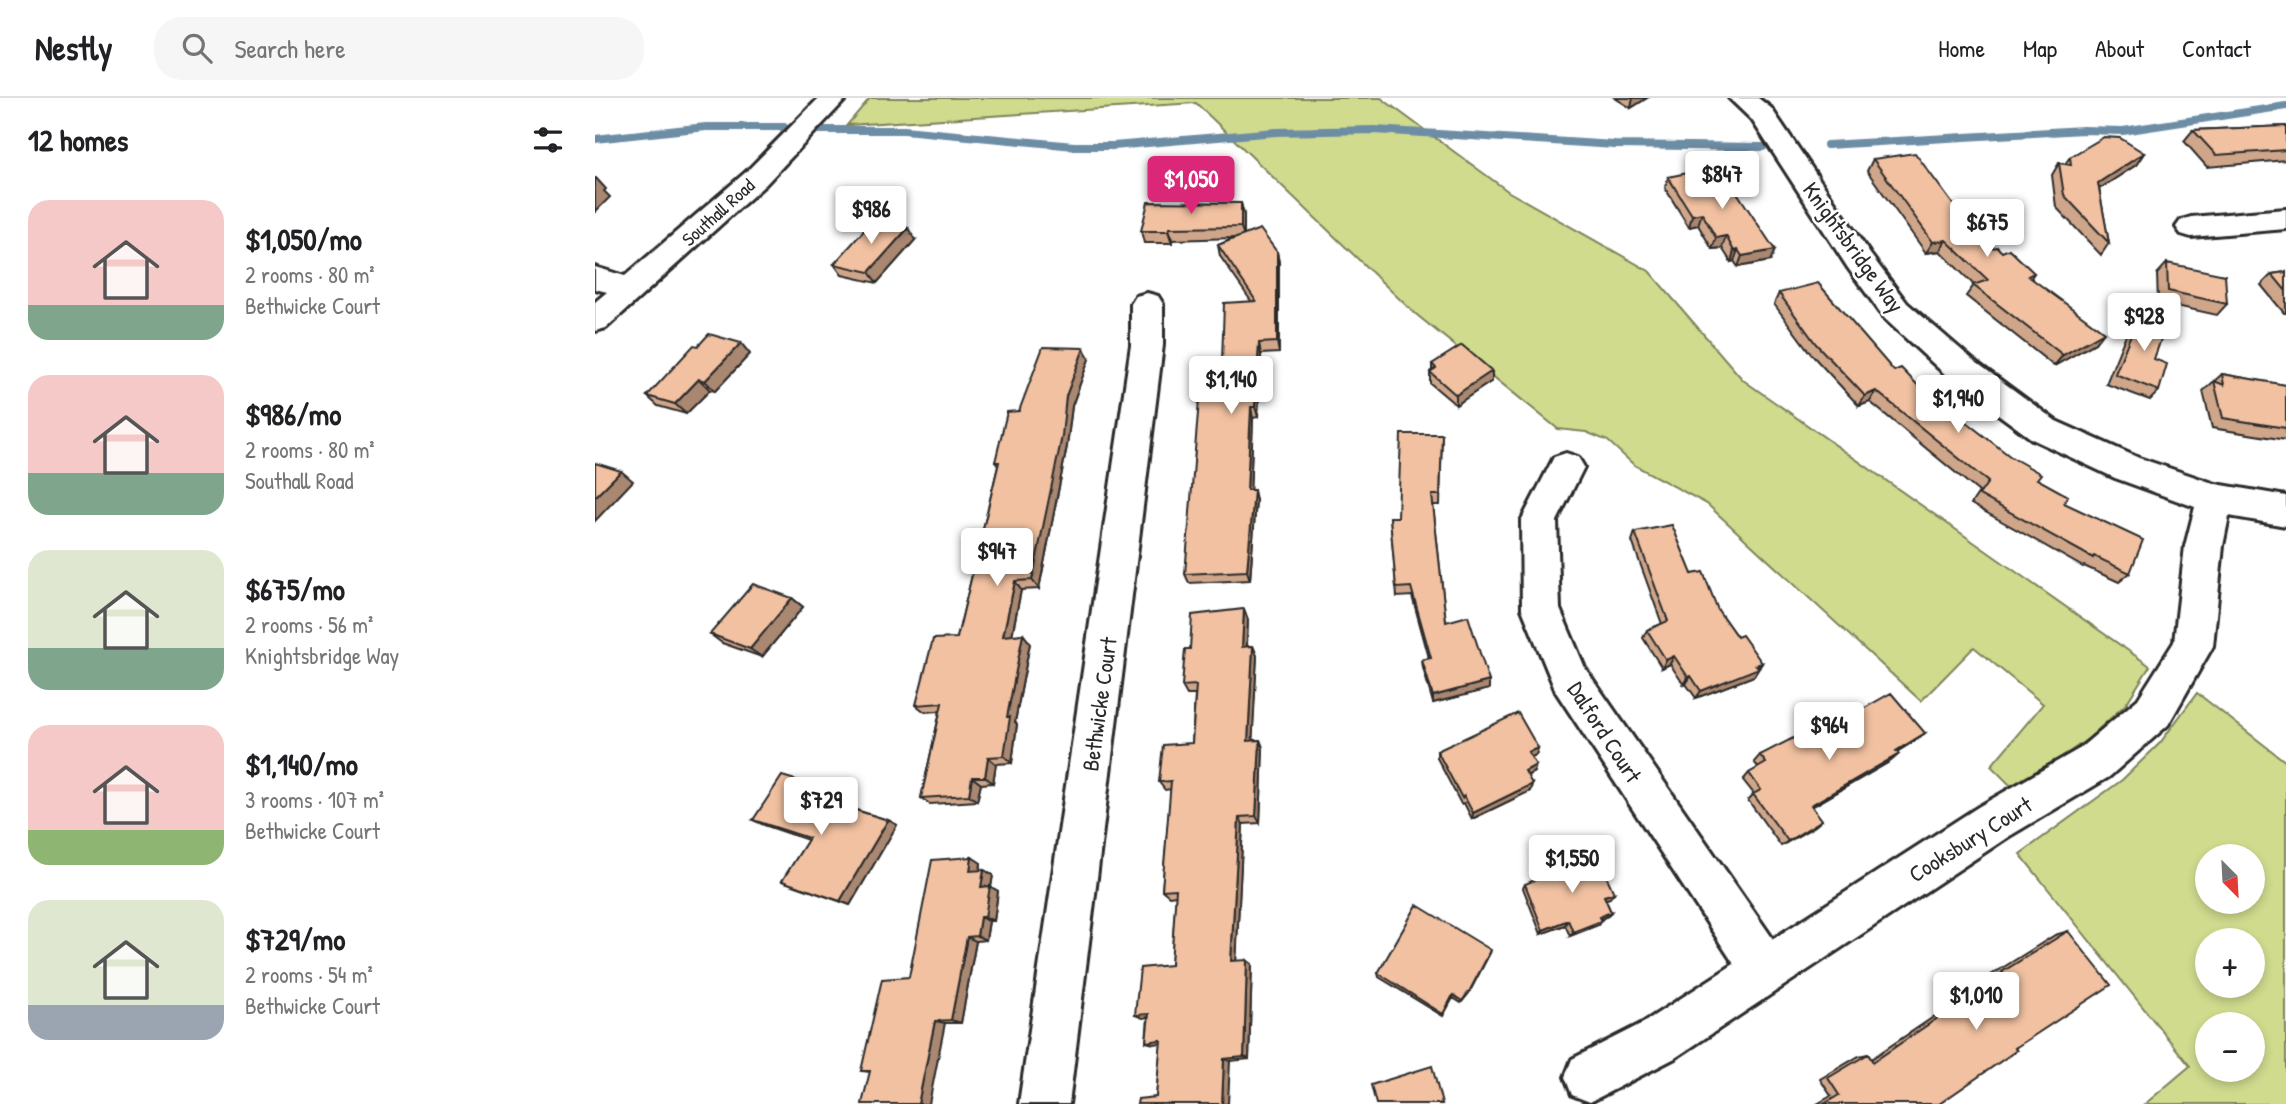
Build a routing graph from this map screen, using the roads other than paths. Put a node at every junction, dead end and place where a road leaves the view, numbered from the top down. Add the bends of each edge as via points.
1 (834, 98) edge
2 (1742, 98) edge
3 (2286, 219) edge
4 (2191, 227) dead end
5 (595, 278) edge
6 (629, 288) junction
7 (1147, 304) dead end
8 (595, 320) edge
9 (1566, 467) dead end
10 (2215, 499) junction
11 (2286, 511) edge
12 (1766, 970) junction
13 (1590, 1077) dead end
14 (1044, 1104) edge

1 - 6 street, Southall Road via 756,178
2 - 10 street, Knightsbridge Way via 1762,114 1896,311 1961,369 2044,430 2127,468
3 - 4 street
5 - 6 street
6 - 8 street, Southall Road
7 - 14 street, Bethwicke Court via 1147,345
9 - 12 street, Dalford Court via 1539,521 1541,609 1570,679
10 - 11 street, Knightsbridge Way
10 - 12 street, Cooksbury Court via 2204,546 2193,646 2153,712 2094,763 1993,822
12 - 13 street, Cooksbury Court via 1658,1041

